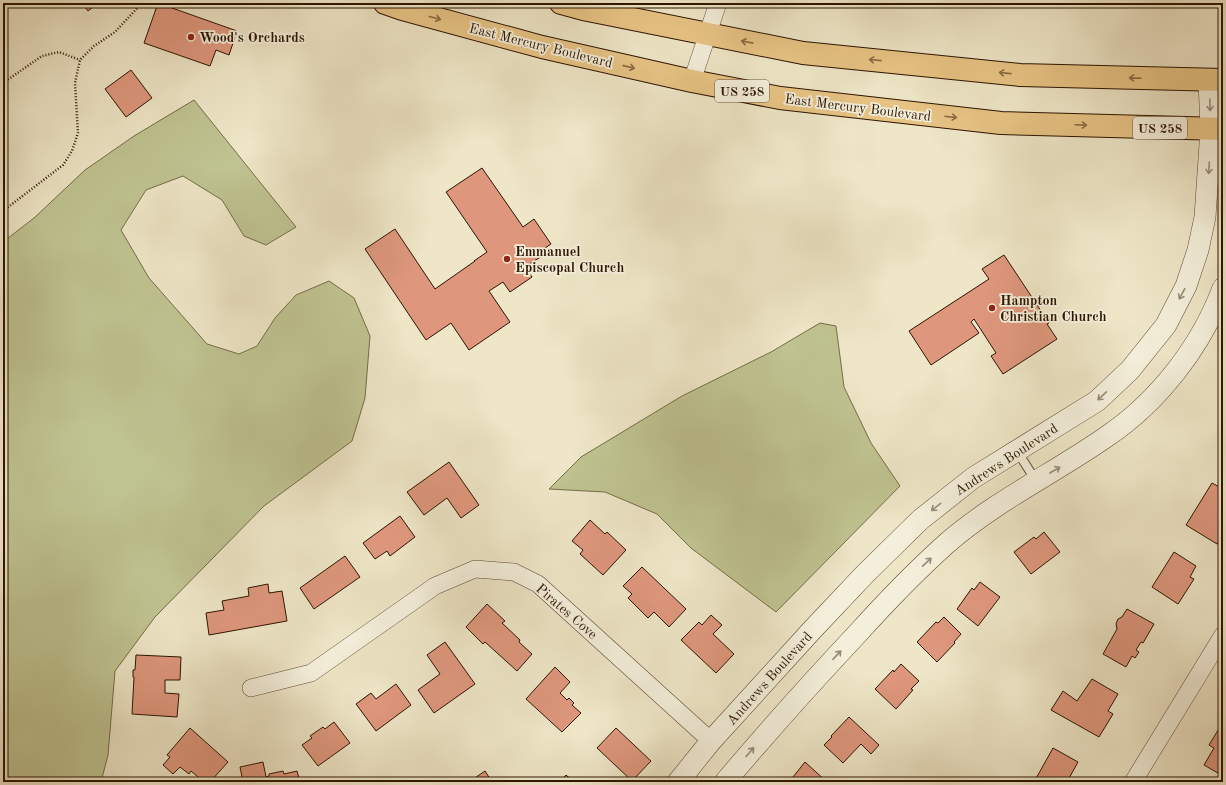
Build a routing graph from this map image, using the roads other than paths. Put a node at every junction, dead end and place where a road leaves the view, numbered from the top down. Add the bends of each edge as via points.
1 (385, 3) edge
2 (561, 3) edge
3 (718, 3) edge
4 (708, 34) junction
5 (692, 81) junction
6 (1216, 81) edge
7 (1217, 129) edge
8 (1223, 288) edge
9 (1017, 451) junction
10 (1036, 481) junction
11 (1223, 635) edge
12 (251, 688) dead end
13 (711, 742) junction
14 (678, 782) edge
15 (725, 782) edge
16 (1132, 782) edge

1 -> 5 main road, East Mercury Boulevard / US 258 via 542,47
2 - 4 main road
3 - 4 street
4 - 5 street
6 -> 4 main road via 1020,75 803,52
5 -> 7 main road, East Mercury Boulevard / US 258 via 780,98 1001,123
6 -> 7 street, Andrews Boulevard
7 -> 9 street, Andrews Boulevard via 1198,250 1186,286 1166,325 1130,370 1097,401
10 -> 8 street via 1108,436 1152,398 1181,364 1203,332
9 - 10 lane
9 -> 13 street, Andrews Boulevard via 973,478 920,520 865,574
15 -> 10 street via 819,674 902,586 975,520
11 - 16 street
12 - 13 street, Pirates Cove via 311,673 435,586 475,569 514,572 538,584
13 - 14 street, Andrews Boulevard

